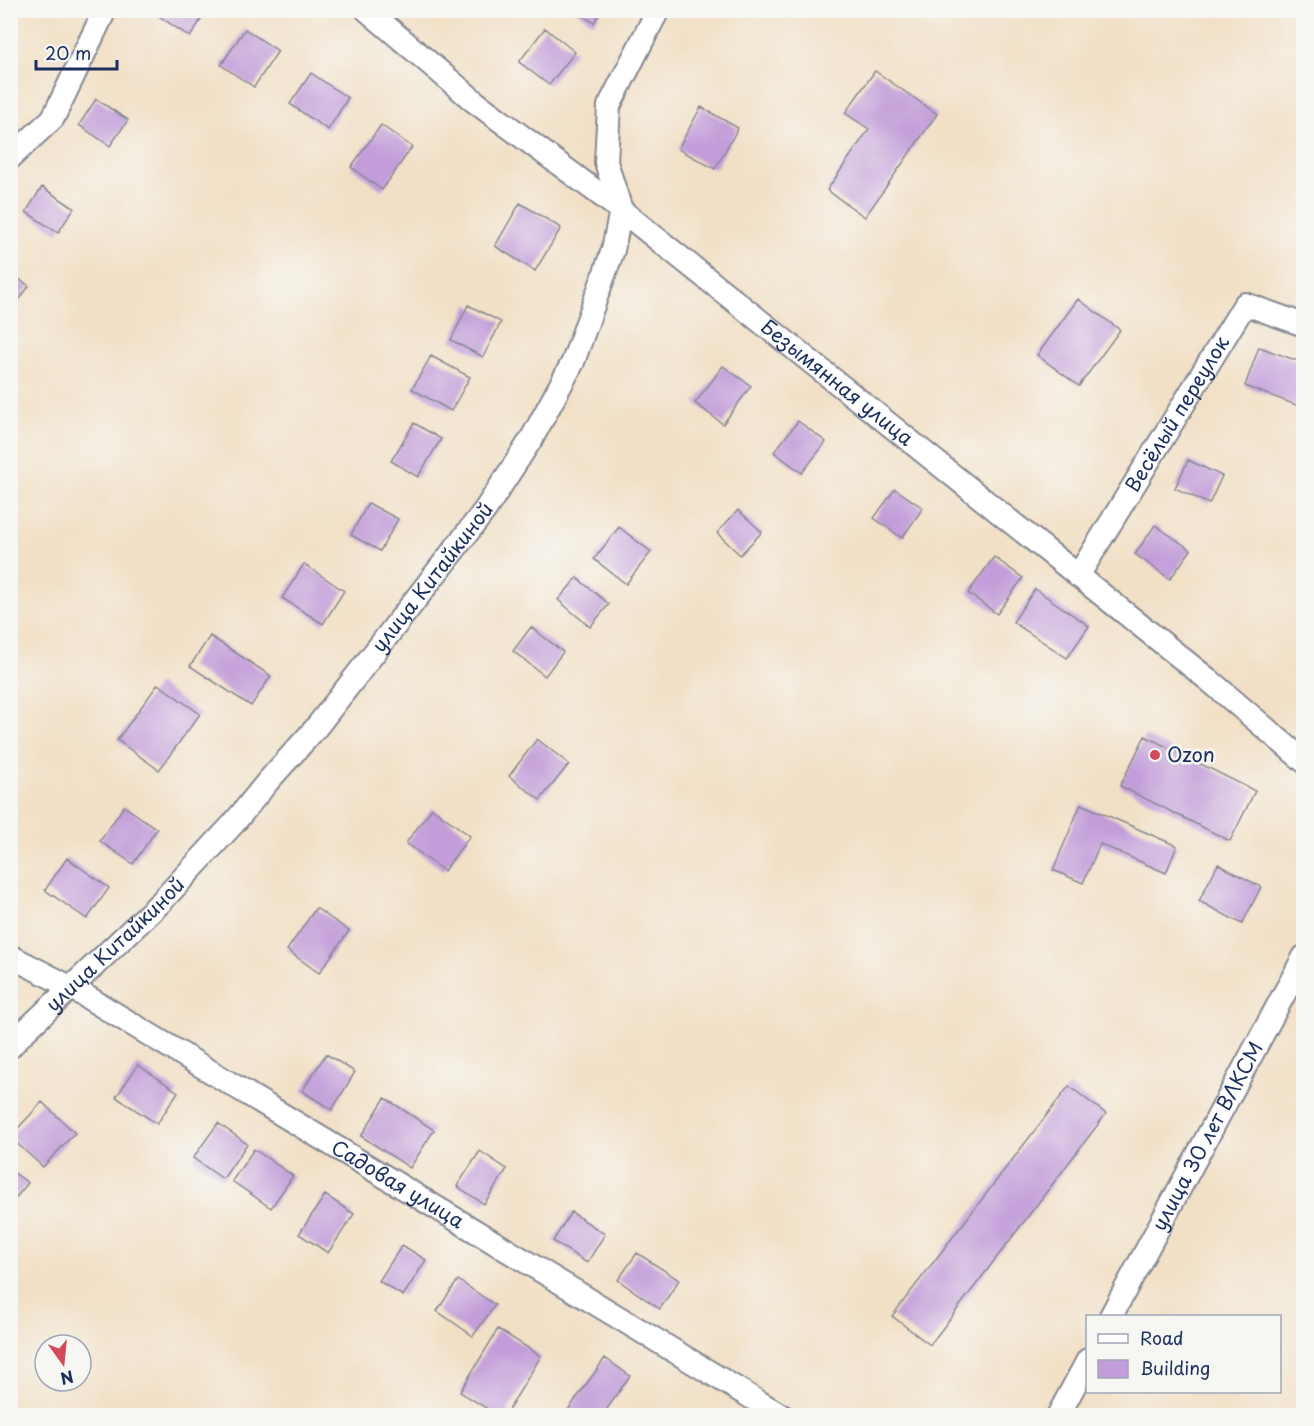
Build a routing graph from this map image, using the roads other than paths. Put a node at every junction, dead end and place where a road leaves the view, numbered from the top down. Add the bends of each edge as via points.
1 (105, 10) edge
2 (367, 10) edge
3 (658, 10) edge
4 (10, 158) edge
5 (621, 210) junction
6 (1304, 325) edge
7 (1078, 576) junction
8 (1304, 761) edge
9 (10, 956) edge
10 (1304, 957) edge
11 (72, 988) junction
12 (10, 1047) edge
13 (1112, 1315) edge
14 (1086, 1364) edge
15 (782, 1416) edge
16 (1058, 1416) edge

1 - 4 street via 52,118
2 - 5 street, Безымянная улица via 474,101
3 - 5 street, улица Китайкиной via 609,106 606,162
5 - 7 street, Безымянная улица
5 - 11 street, улица Китайкиной via 613,250 573,362 532,438 485,510 315,729 234,823 161,902
6 - 7 street, Весёлый переулок via 1245,304
7 - 8 street, Безымянная улица
9 - 11 street, Садовая улица
10 - 13 street, улица 30 лет ВЛКСМ
11 - 12 street, улица Китайкиной
11 - 15 street, Садовая улица
14 - 16 street

